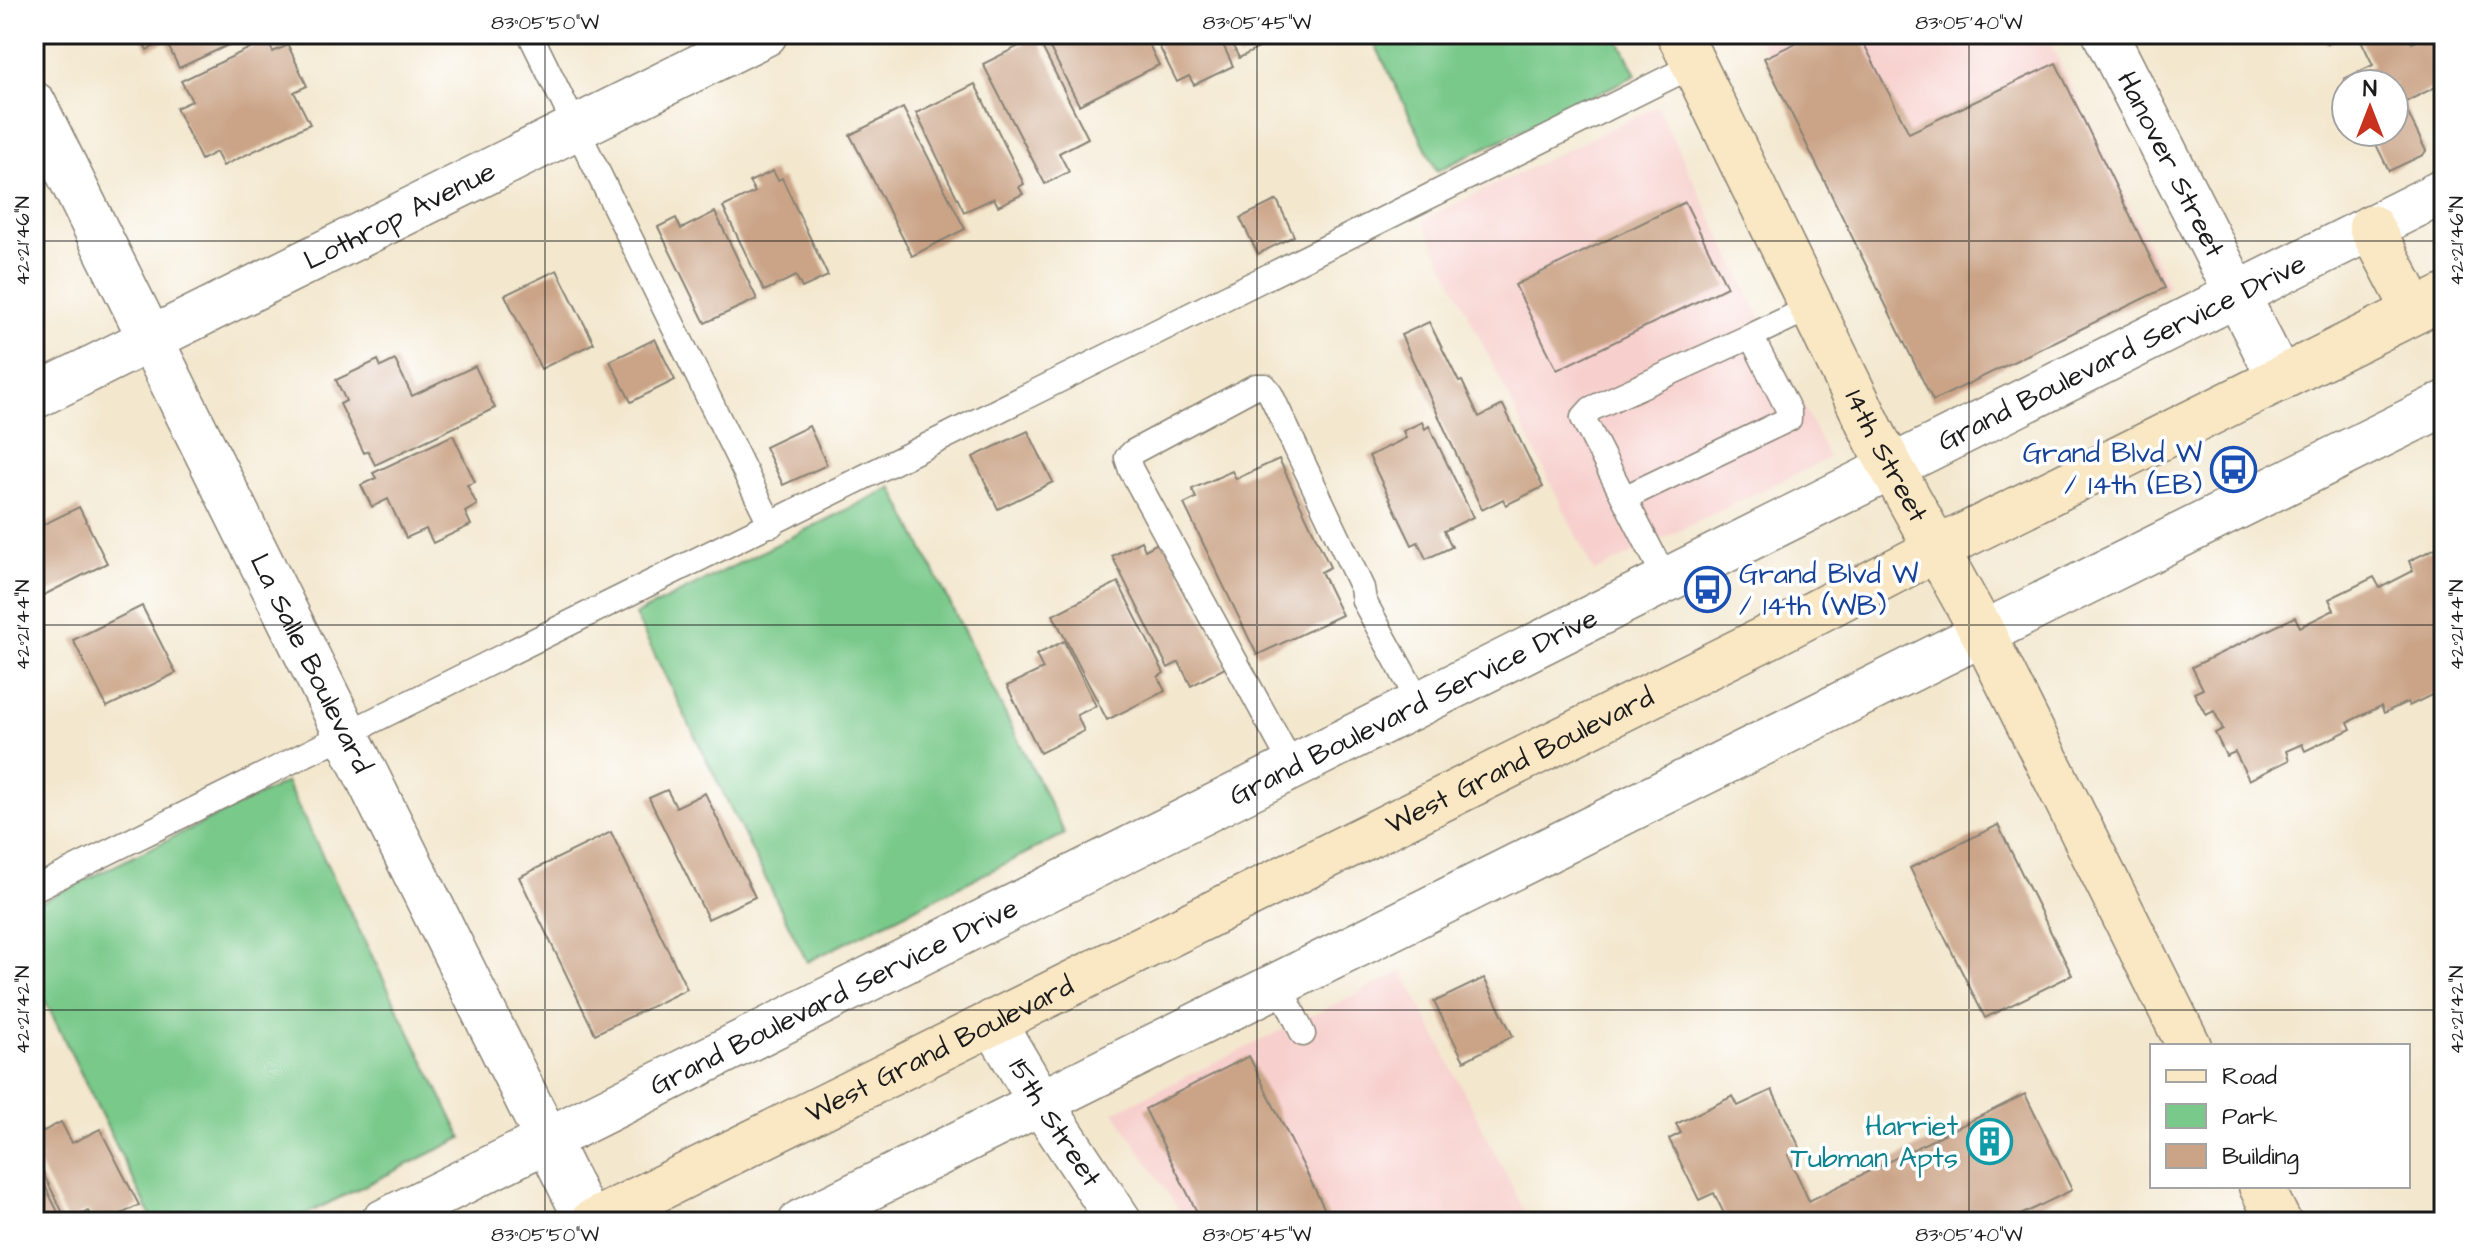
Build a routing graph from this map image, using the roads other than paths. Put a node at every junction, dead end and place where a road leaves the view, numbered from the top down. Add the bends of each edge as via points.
1 (530, 34) edge
2 (765, 34) edge
3 (2105, 34) edge
4 (1686, 49) edge
5 (34, 104) edge
6 (575, 127) junction
7 (2444, 191) edge
8 (2371, 227) junction
9 (2236, 294) junction
10 (2430, 304) edge
11 (1812, 307) junction
12 (1751, 336) junction
13 (149, 339) junction
14 (2280, 379) junction
15 (34, 397) edge
16 (2444, 404) edge
17 (1891, 468) junction
18 (1624, 498) junction
19 (771, 525) junction
20 (1935, 550) junction
21 (1666, 580) junction
22 (1983, 633) junction
23 (1420, 704) junction
24 (345, 733) junction
25 (1293, 767) junction
26 (34, 889) edge
27 (1279, 984) junction
28 (993, 1022) junction
29 (1303, 1034) dead end
30 (2188, 1044) edge
31 (1041, 1103) junction
32 (547, 1140) junction
33 (2262, 1188) edge
34 (383, 1222) edge
35 (590, 1222) edge
36 (801, 1222) edge
37 (1120, 1222) edge
38 (2279, 1222) edge

1 - 6 lane
2 - 6 street, Lothrop Avenue
3 - 9 street, Hanover Street
4 - 11 main road, 14th Street
4 - 19 lane
5 - 13 street, La Salle Boulevard
6 - 13 street, Lothrop Avenue
6 - 19 lane
7 - 8 street, Grand Boulevard Service Drive
8 - 9 street, Grand Boulevard Service Drive
8 - 10 main road
9 - 14 street, Hanover Street
9 - 17 street, Grand Boulevard Service Drive
10 - 14 main road, West Grand Boulevard
11 - 12 lane
11 - 17 main road, 14th Street
12 - 18 lane via 1789,419
12 - 18 lane via 1591,409 1583,418
13 - 15 street, Lothrop Avenue
13 - 24 street, La Salle Boulevard
14 - 20 main road, West Grand Boulevard
16 - 22 street
17 - 20 main road, 14th Street
17 - 21 street, Grand Boulevard Service Drive
18 - 21 lane
19 - 24 lane
20 - 22 main road, 14th Street
20 - 28 main road, West Grand Boulevard
21 - 23 street, Grand Boulevard Service Drive
22 - 27 street
22 - 30 main road, 14th Street
23 - 25 street, Grand Boulevard Service Drive
23 - 25 lane via 1364,601 1271,395 1265,386 1256,386 1127,458
24 - 26 lane
24 - 32 street, La Salle Boulevard
25 - 32 street, Grand Boulevard Service Drive
27 - 29 lane
27 - 31 street
28 - 31 street, 15th Street
28 - 35 main road, West Grand Boulevard
31 - 36 street
31 - 37 street, 15th Street
32 - 34 street, Grand Boulevard Service Drive
32 - 35 street, La Salle Boulevard
33 - 38 main road

